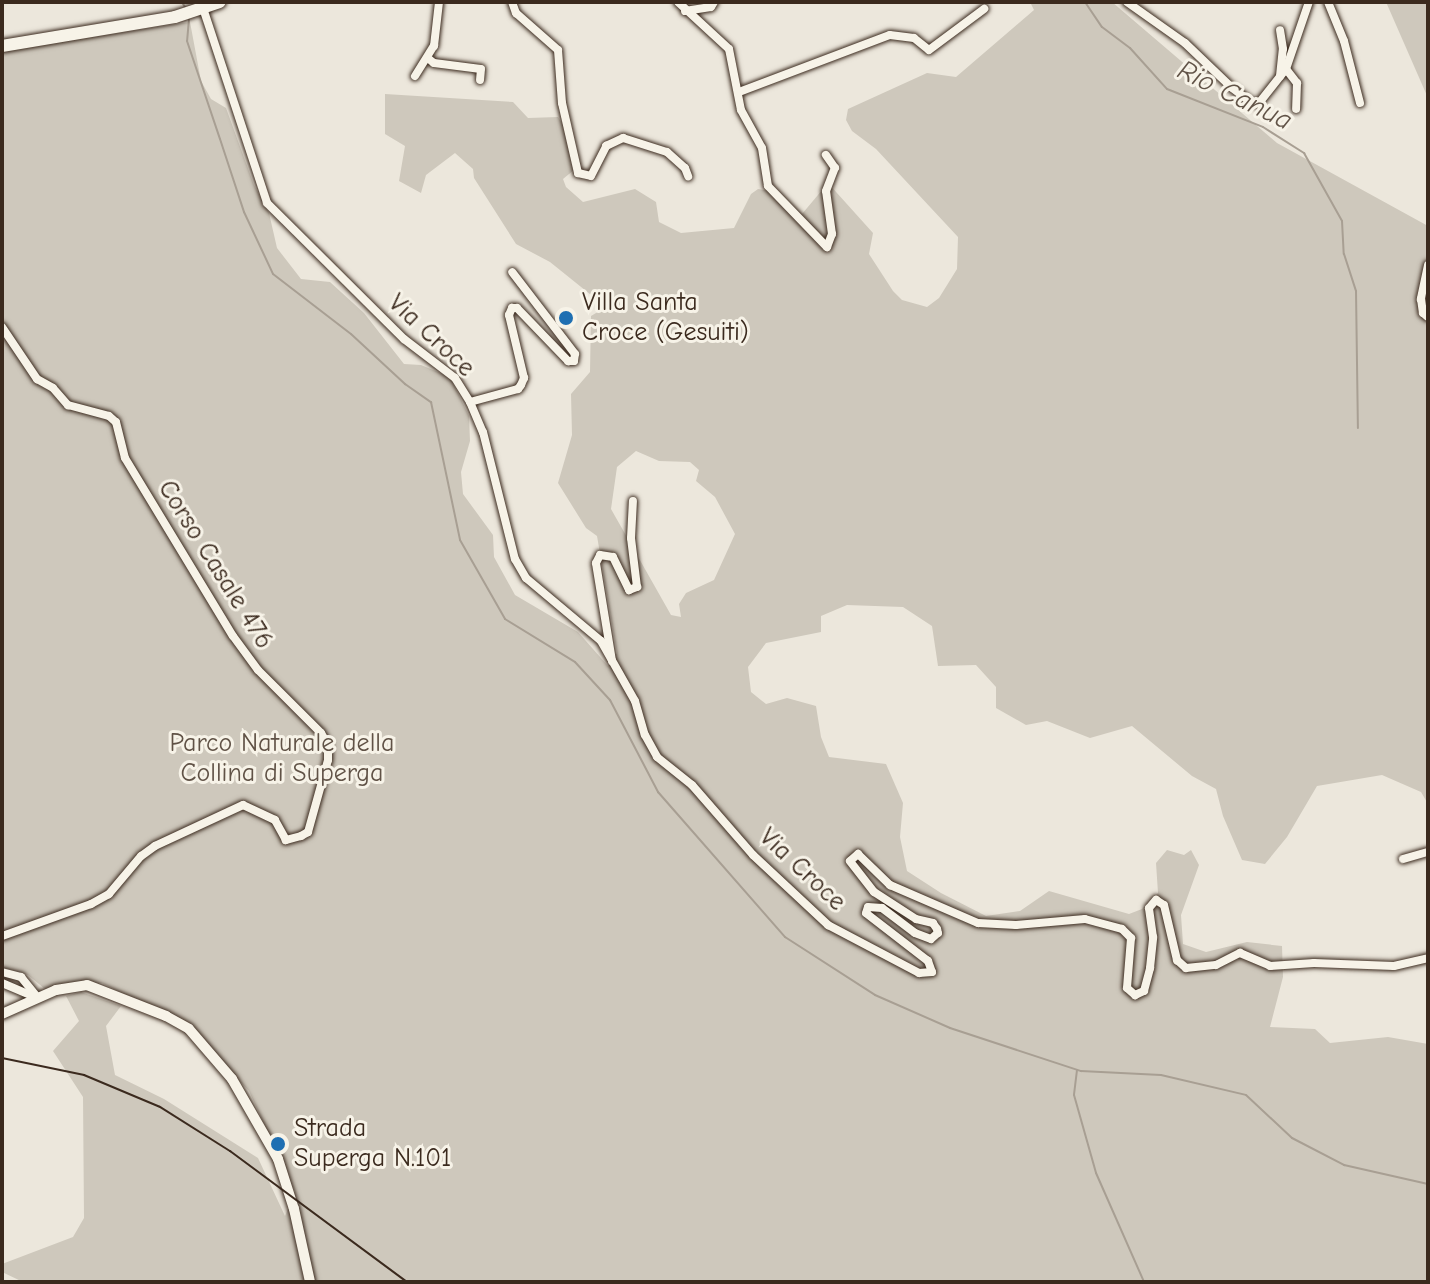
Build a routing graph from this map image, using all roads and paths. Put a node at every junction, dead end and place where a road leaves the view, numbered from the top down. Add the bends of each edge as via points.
1 (220, 2) edge
2 (439, 2) edge
3 (512, 2) edge
4 (678, 2) edge
5 (714, 2) edge
6 (1127, 2) edge
7 (1309, 2) edge
8 (1328, 2) edge
9 (984, 9) dead end
10 (194, 11) junction
11 (685, 11) junction
12 (1280, 30) dead end
13 (2, 46) edge
14 (429, 59) junction
15 (1286, 69) junction
16 (415, 76) dead end
17 (1280, 77) junction
18 (480, 80) dead end
19 (739, 92) junction
20 (1360, 103) dead end
21 (1296, 109) dead end
22 (826, 155) dead end
23 (688, 176) dead end
24 (1428, 265) edge
25 (512, 272) dead end
26 (1428, 317) edge
27 (2, 327) edge
28 (470, 402) junction
29 (633, 501) dead end
30 (612, 662) junction
31 (1428, 852) edge
32 (1403, 859) dead end
33 (2, 936) edge
34 (1428, 958) edge
35 (2, 972) edge
36 (2, 983) edge
37 (38, 998) junction
38 (2, 1014) edge
39 (310, 1282) edge

1 - 10 main road
2 - 14 street
3 - 23 street via 516,13 558,50 562,103 578,173 591,176 606,146 623,138 667,152
4 - 11 street
5 - 11 street
6 - 17 street via 1185,43 1252,103 1259,103
7 - 15 street
8 - 20 street
9 - 19 street via 929,50 914,38 890,35
10 - 13 main road
10 - 28 street, Via Croce via 267,203 404,339 455,378
11 - 19 street via 729,49
12 - 17 street
14 - 16 street
14 - 18 street via 481,69
15 - 17 street
15 - 21 street via 1297,83
19 - 22 street via 741,110 762,148 768,186 827,247 832,234 826,191 835,168
24 - 26 street via 1421,299
25 - 28 street via 575,354 574,361 512,308 521,385
27 - 33 street, Corso Casale 476 via 37,379 68,405 116,422 125,458 233,636 258,670 321,733 328,760 308,832 301,836 286,840 275,820 243,805 155,846 109,894 91,904
28 - 30 street, Via Croce via 483,432 515,559 539,591 601,641
29 - 30 street via 637,587 629,590 613,557 600,555 596,563
30 - 34 street, Via Croce via 635,701 657,757 692,785 753,855 828,925 919,973 929,974 933,968 872,921 868,907 882,908 931,939 937,929 874,892 852,866 853,856 863,855 890,885 978,923 1085,919 1122,929 1131,938 1127,988 1135,995 1144,991 1152,960 1148,916 1156,900 1164,905 1177,960 1186,968 1216,965 1240,953 1270,966 1394,966
31 - 32 street
35 - 37 street via 21,977
36 - 37 street
37 - 38 street
37 - 39 street via 62,988 95,986 166,1016 203,1042 232,1079 278,1159

